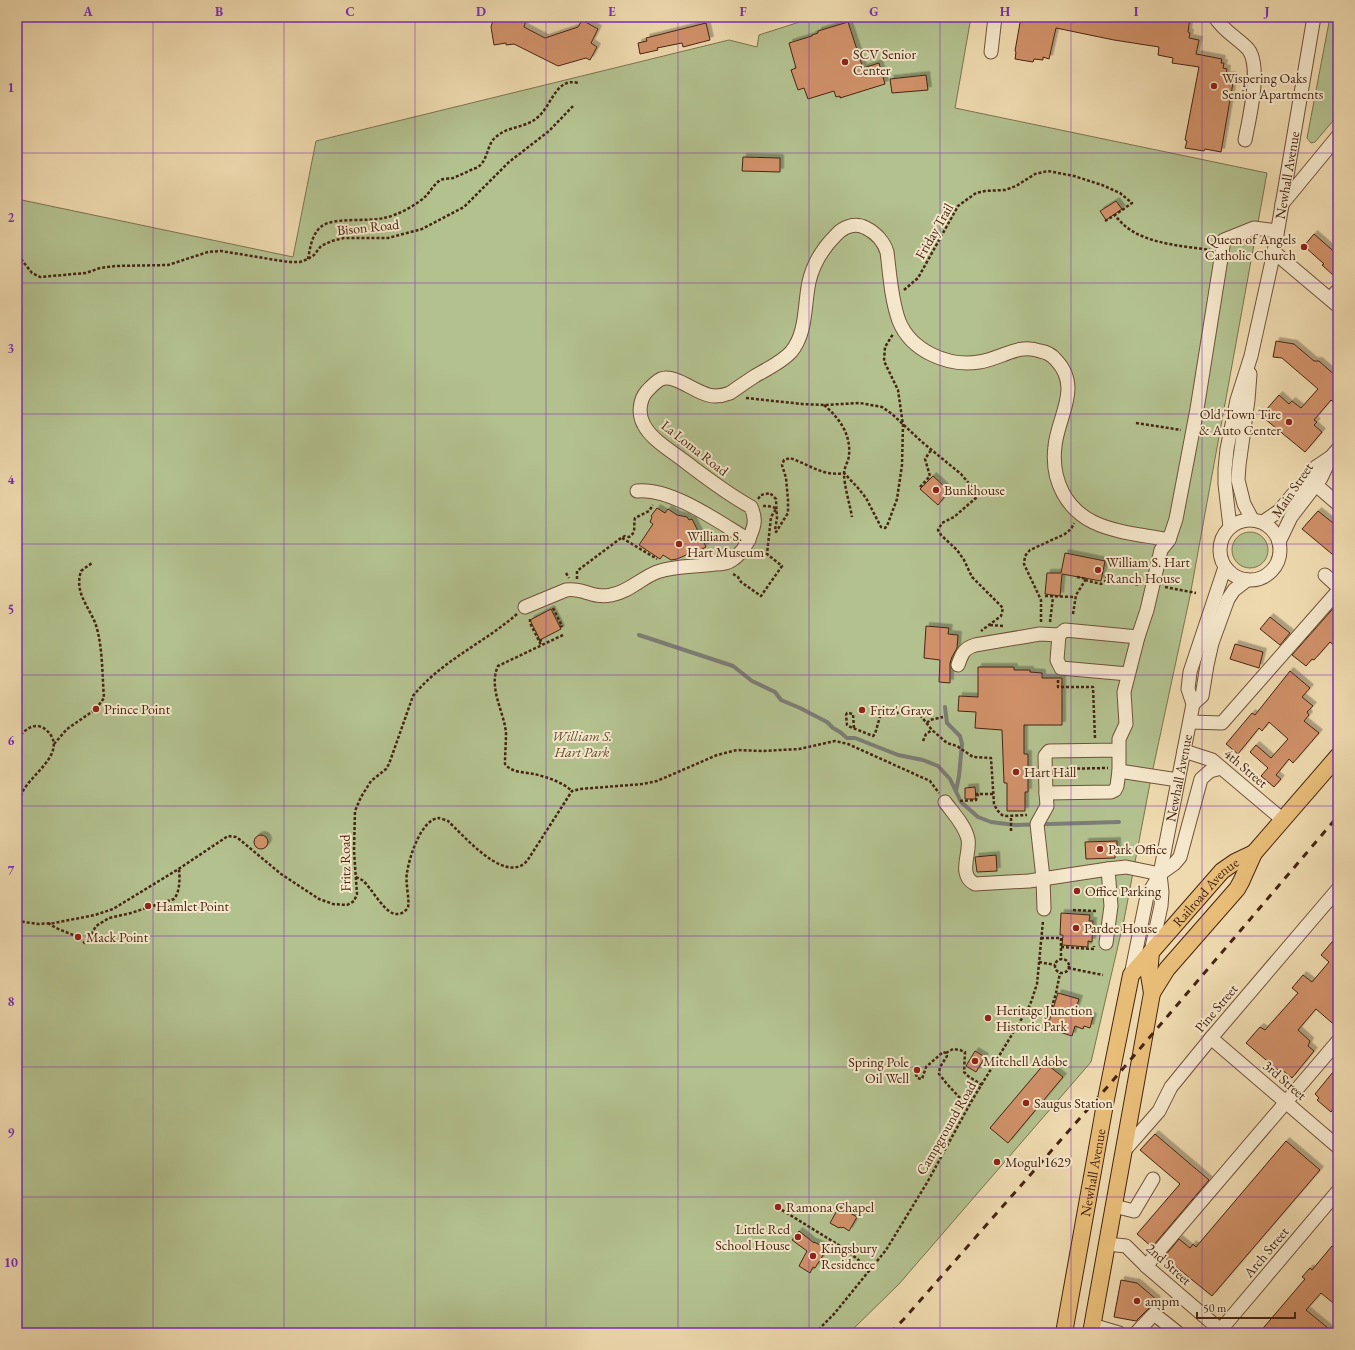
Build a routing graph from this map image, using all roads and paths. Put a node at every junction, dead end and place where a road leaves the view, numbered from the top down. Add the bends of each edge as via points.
1 (995, 17) edge
2 (1215, 17) edge
3 (1314, 17) edge
4 (991, 52) dead end
5 (578, 83) dead end
6 (574, 104) dead end
7 (1338, 136) edge
8 (1245, 140) dead end
9 (1281, 205) junction
10 (1115, 215) junction
11 (1105, 221) dead end
12 (1277, 231) junction
13 (1222, 252) junction
14 (1274, 252) junction
15 (17, 256) edge
16 (308, 259) junction
17 (892, 294) junction
18 (1335, 298) edge
19 (893, 333) dead end
20 (1251, 356) junction
21 (735, 390) junction
22 (824, 405) junction
23 (1136, 423) dead end
24 (903, 424) junction
25 (1192, 432) junction
26 (931, 450) junction
27 (1334, 453) edge
28 (844, 473) junction
29 (1316, 485) junction
30 (920, 487) dead end
31 (637, 491) dead end
32 (1338, 504) edge
33 (653, 506) dead end
34 (776, 508) junction
35 (1080, 515) junction
36 (852, 516) dead end
37 (1257, 520) junction
38 (1230, 527) junction
39 (621, 538) junction
40 (749, 540) junction
41 (1169, 540) junction
42 (1279, 542) junction
43 (661, 561) dead end
44 (92, 563) dead end
45 (1225, 567) junction
46 (1324, 575) dead end
47 (738, 577) dead end
48 (1077, 577) dead end
49 (1086, 579) junction
50 (1247, 580) junction
51 (1100, 582) dead end
52 (1338, 587) edge
53 (578, 589) junction
54 (1338, 590) edge
55 (1045, 596) dead end
56 (1053, 597) junction
57 (1075, 597) junction
58 (524, 607) joint
59 (1073, 614) dead end
60 (556, 615) dead end
61 (530, 623) dead end
62 (560, 627) dead end
63 (563, 635) dead end
64 (1049, 635) junction
65 (1138, 636) junction
66 (541, 645) junction
67 (967, 648) junction
68 (1059, 664) junction
69 (958, 665) dead end
70 (1128, 674) junction
71 (1193, 704) junction
72 (943, 717) dead end
73 (1190, 722) junction
74 (927, 723) junction
75 (854, 728) junction
76 (932, 730) junction
77 (17, 738) edge
78 (923, 741) dead end
79 (54, 744) junction
80 (1095, 750) junction
81 (1119, 750) junction
82 (1184, 751) junction
83 (1338, 756) edge
84 (1045, 768) junction
85 (1221, 768) junction
86 (1119, 775) junction
87 (1178, 780) junction
88 (572, 791) junction
89 (1046, 793) junction
90 (993, 794) junction
91 (945, 802) junction
92 (1042, 814) junction
93 (17, 818) edge
94 (1011, 818) junction
95 (1283, 820) junction
96 (1011, 829) dead end
97 (1254, 853) junction
98 (179, 869) junction
99 (1108, 869) junction
100 (1160, 874) junction
101 (356, 877) junction
102 (1043, 878) junction
103 (1338, 889) edge
104 (1044, 909) joint
105 (1073, 910) dead end
106 (107, 911) junction
107 (109, 918) junction
108 (1096, 919) dead end
109 (17, 920) edge
110 (48, 923) junction
111 (1041, 938) junction
112 (1100, 942) joint
113 (1061, 947) junction
114 (1151, 952) junction
115 (1061, 960) junction
116 (1039, 962) junction
117 (1055, 965) junction
118 (1068, 968) junction
119 (1060, 973) junction
120 (1103, 975) dead end
121 (1131, 975) junction
122 (1152, 993) junction
123 (1046, 1027) dead end
124 (1211, 1038) junction
125 (1338, 1041) edge
126 (946, 1054) junction
127 (916, 1074) dead end
128 (982, 1085) junction
129 (971, 1102) junction
130 (1286, 1102) junction
131 (1338, 1147) edge
132 (1124, 1151) junction
133 (1153, 1178) dead end
134 (1338, 1192) edge
135 (1114, 1206) junction
136 (782, 1210) dead end
137 (1107, 1244) junction
138 (1146, 1266) junction
139 (870, 1269) junction
140 (1091, 1329) edge
141 (1221, 1332) edge
142 (815, 1333) edge
143 (1064, 1333) edge
144 (1119, 1333) edge
145 (1136, 1333) edge
146 (1178, 1333) edge

1 - 4 street
2 - 8 street via 1252,56 1254,88
3 - 9 street, Newhall Avenue
5 - 16 path via 566,82 538,118 496,136 486,158 478,167 440,180 420,201 386,218 330,222 321,226 311,243
6 - 16 path, Bison Road via 549,131 509,162 464,207 422,229 388,238 344,238 332,241 321,246
7 - 9 street
9 - 12 street, Newhall Avenue
10 - 11 path
10 - 13 path via 1122,224 1149,239
10 - 17 path, Friday Trail via 1132,202 1102,185 1048,171 1035,174 1005,190 976,193 958,206 918,278 903,291
12 - 13 street via 1254,228 1224,240
12 - 14 street, Newhall Avenue
13 - 25 street
14 - 18 street
14 - 20 street, Newhall Avenue
15 - 16 path via 32,273 40,277 86,273 115,266 168,264 208,252 221,251 288,262
17 - 21 street, La Loma Road via 887,252 880,239 863,226 842,229 828,243 815,264 809,281 799,338 790,352
17 - 35 street, La Loma Road via 893,304 903,329 925,352 947,360 971,362 989,360 1020,348 1029,348 1046,352 1061,365 1068,390 1055,444 1054,462 1059,485
19 - 24 path via 885,347 884,361 898,390
20 - 37 street, Newhall Avenue via 1238,480 1244,504
20 - 38 street, Newhall Avenue via 1237,400 1227,449 1225,484
21 - 22 path via 742,397
21 - 40 street, La Loma Road via 715,396 698,392 666,378 660,379 643,396 640,413 647,430 666,447 711,482 750,507 755,523
22 - 24 path via 860,403 882,407
22 - 28 path via 844,427 848,438 848,458
23 - 25 path
24 - 26 path
24 - 28 path via 900,486 894,510 885,528 881,527 866,498
25 - 41 street via 1176,519
26 - 30 path via 925,459 930,476
26 - 67 path via 962,474 978,495 964,509 942,523 939,533 957,550 972,577 1003,608 1001,616 972,637
27 - 29 street, Main Street
27 - 37 street, Main Street via 1316,467 1279,511
28 - 34 path via 829,474 787,458 782,465 788,492 788,514 776,532
28 - 36 path
29 - 32 street
29 - 42 street, Main Street via 1291,517
31 - 40 street via 655,491 681,501
33 - 39 path via 649,512 635,518 633,535
34 - 34 path via 776,499 773,495 765,494 758,498 761,506
34 - 47 path via 772,517 767,554 782,566 761,596
35 - 41 street, La Loma Road via 1114,530
35 - 64 path via 1065,534 1030,550 1025,556 1024,564 1041,600
37 - 38 street via 1242,520
37 - 42 street via 1272,528
38 - 45 street via 1223,536 1220,546
39 - 43 path
39 - 53 path via 577,571
40 - 53 street, La Loma Road via 731,561 671,568 646,577 628,589 612,595 592,595
41 - 65 street via 1161,550
42 - 50 street via 1280,552 1275,567 1263,577
44 - 79 path via 81,571 80,590 99,634 104,698 96,709 67,729
45 - 50 street via 1237,577
45 - 71 street, Newhall Avenue via 1190,672 1188,689
46 - 52 street
48 - 49 path
49 - 51 path
49 - 57 path
50 - 71 street, Newhall Avenue via 1234,590 1228,599 1212,643 1202,696
53 - 58 street, La Loma Road via 566,590
54 - 73 street via 1222,723
55 - 56 path
56 - 57 path
56 - 64 path
57 - 59 path
58 - 101 path, Fritz Road via 501,628 461,654 421,687 414,696 389,764 371,781 355,811
60 - 62 path via 562,626
61 - 66 path
63 - 66 path
64 - 65 street via 1065,630
64 - 67 street
64 - 68 street
65 - 70 street
66 - 88 path via 503,662 494,674 506,733 505,764 514,771 536,774 564,784
67 - 69 street
68 - 70 street via 1065,669
68 - 80 path via 1058,687 1093,687
70 - 81 street via 1124,692 1126,724 1119,739
71 - 73 street, Newhall Avenue
72 - 74 path
73 - 82 street, Newhall Avenue
74 - 75 path via 915,713 882,713 879,715 874,736
74 - 76 path
75 - 75 path via 846,723 847,713 853,714
76 - 78 path via 926,734
76 - 90 path via 947,743 957,746 973,757 992,758
77 - 79 path via 29,728 40,726 49,732
79 - 93 path via 48,761 22,791
80 - 81 street
80 - 84 street via 1050,750 1045,756
81 - 86 street
82 - 85 street, 4th Street via 1208,758
82 - 87 street, Newhall Avenue
83 - 95 main road, Railroad Avenue
84 - 86 path via 1108,768
84 - 89 street
85 - 95 street, 4th Street
85 - 100 street via 1210,771 1201,779 1180,856
86 - 87 street
86 - 89 street via 1115,790 1111,792
87 - 100 street, Newhall Avenue
88 - 91 path via 657,781 717,754 737,750 799,749 835,741 848,744 930,781
88 - 101 path via 529,858 521,866 512,868 493,862 448,820 439,818 429,822 420,834 411,855 406,874 408,906 404,911 399,914 392,913 363,880
89 - 92 street via 1047,806
90 - 91 path via 977,794 976,800 966,802
90 - 94 path via 996,810
91 - 102 street via 964,828 969,841 966,872 971,882 975,884 1029,881
92 - 94 path
92 - 102 street via 1037,824
94 - 96 path
95 - 97 main road, Railroad Avenue
97 - 114 main road, Railroad Avenue via 1222,871
97 - 122 main road, Railroad Avenue via 1237,889 1167,969
98 - 101 path, Fritz Road via 224,838 232,836 281,874 319,899 333,904 347,905 354,901 357,894
98 - 106 path, Fritz Road
98 - 107 path via 177,896 174,899
99 - 100 street via 1126,867
99 - 102 street
99 - 112 street via 1111,906
100 - 114 street, Newhall Avenue via 1161,906
100 - 121 street, Newhall Avenue via 1150,889 1145,904
102 - 104 street
103 - 124 street, Pine Street
104 - 111 path, Campground Road
105 - 108 path via 1096,911
106 - 107 path
106 - 110 path, Fritz Road
107 - 110 path via 96,926 86,944 78,937
109 - 110 path, Fritz Road
111 - 113 path via 1061,938
111 - 116 path, Campground Road
112 - 113 path via 1094,949
113 - 115 path
114 - 121 main road, Railroad Avenue
114 - 122 main road, Newhall Avenue via 1149,974
115 - 117 path
115 - 118 path via 1066,961
116 - 117 path
116 - 128 path, Campground Road via 1037,984 1030,1005
117 - 119 path
118 - 119 path
118 - 120 path
119 - 123 path
121 - 143 main road, Newhall Avenue
122 - 132 main road, Newhall Avenue
124 - 130 street, 3rd Street
124 - 132 street, Pine Street via 1171,1087 1158,1111
125 - 130 street
126 - 127 path via 943,1052 929,1063 922,1079 917,1078
126 - 128 path via 953,1049 965,1052 964,1072
126 - 129 path via 939,1074 959,1097
128 - 129 path, Campground Road
129 - 139 path, Campground Road via 886,1250
130 - 131 street, 3rd Street
130 - 138 street
132 - 135 main road, Newhall Avenue
133 - 135 street via 1134,1211
134 - 141 street, Arch Street
135 - 137 main road, Newhall Avenue
136 - 139 path via 842,1247
137 - 138 street, 2nd Street via 1126,1246
137 - 140 main road, Newhall Avenue
138 - 141 street, 2nd Street
139 - 142 path, Campground Road via 834,1314
140 - 144 street
145 - 146 street via 1154,1314

